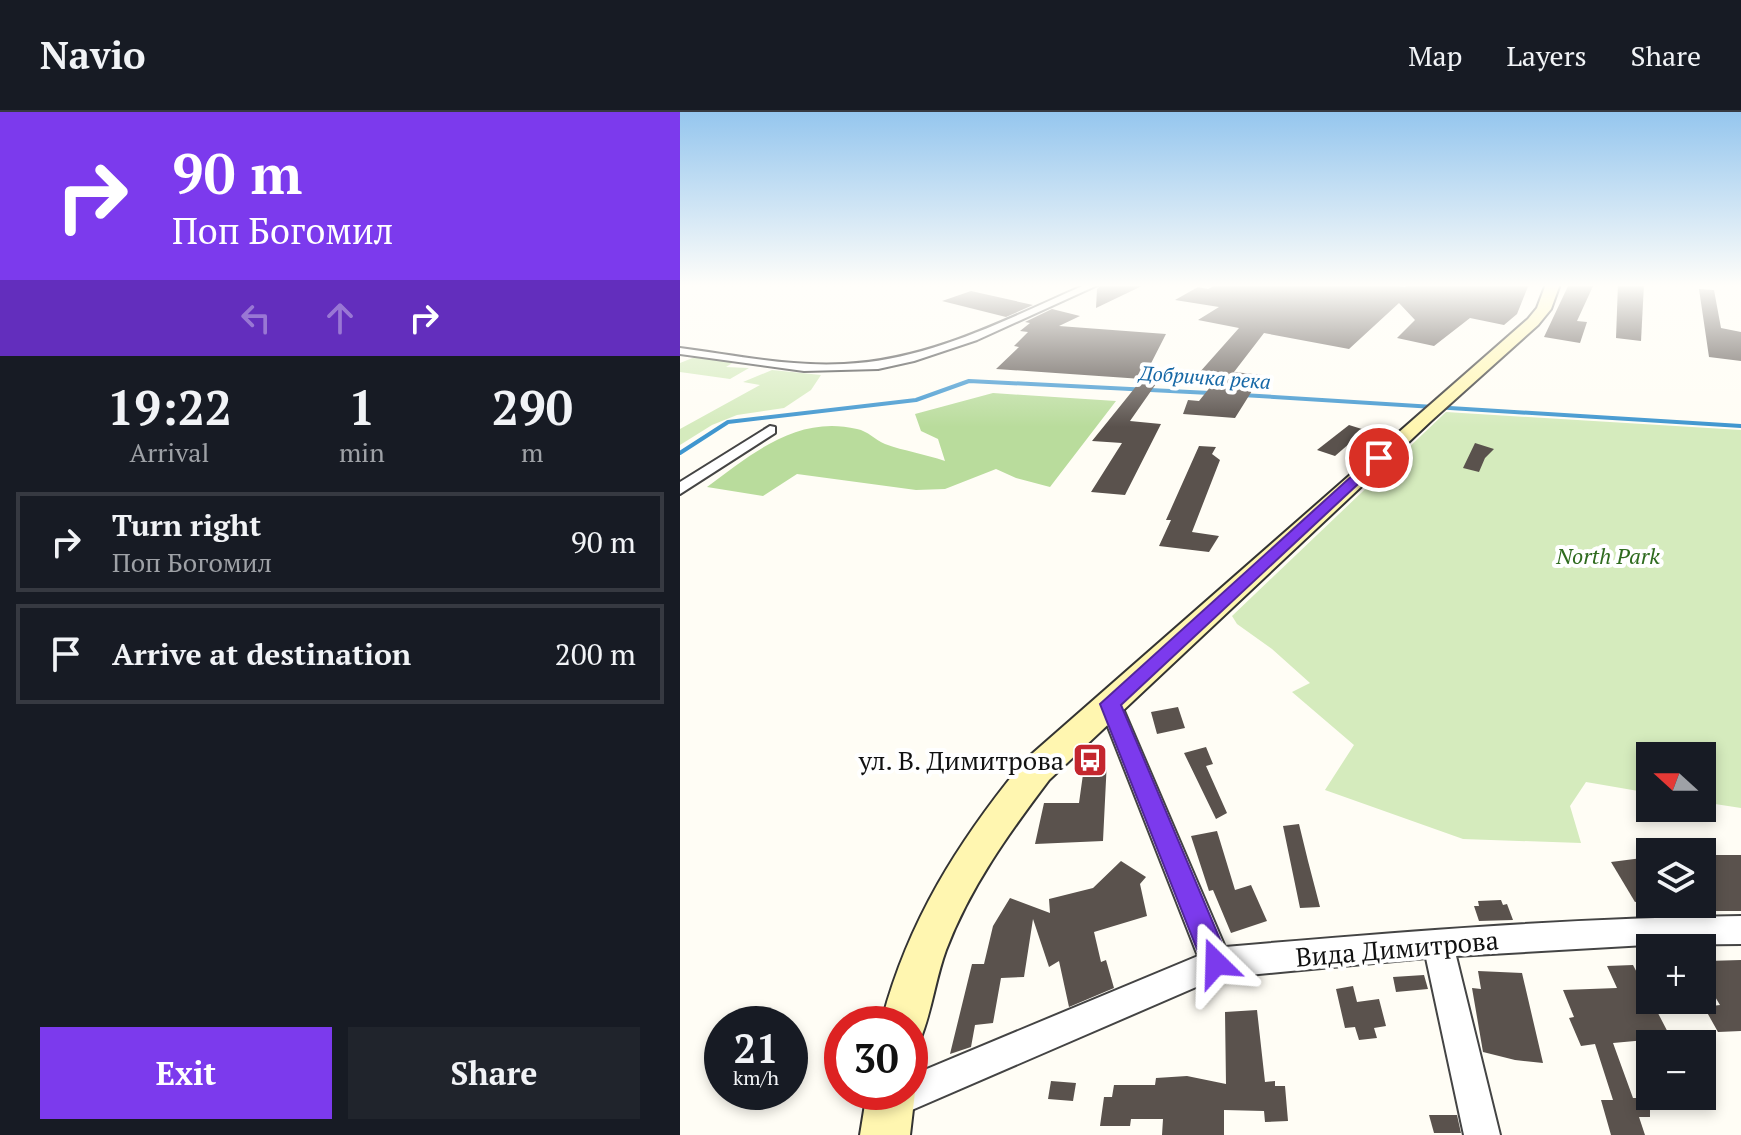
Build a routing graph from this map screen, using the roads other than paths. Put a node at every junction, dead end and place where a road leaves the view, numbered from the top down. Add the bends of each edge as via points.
1 (983, 332) edge
2 (1522, 332) edge
3 (680, 351) edge
4 (770, 430) dead end
5 (680, 489) edge
6 (1110, 704) junction
7 (1741, 930) edge
8 (1438, 943) junction
9 (1216, 963) junction
10 (907, 1006) edge
11 (928, 1092) edge
12 (1482, 1135) edge

1 - 3 street via 928,355 838,368
2 - 6 street
4 - 5 street
6 - 9 street
6 - 10 street via 1037,770 991,827 949,893 911,984
7 - 8 street, Вида Димитрова
8 - 9 street, Вида Димитрова
8 - 12 street
9 - 11 street, Вида Димитрова

